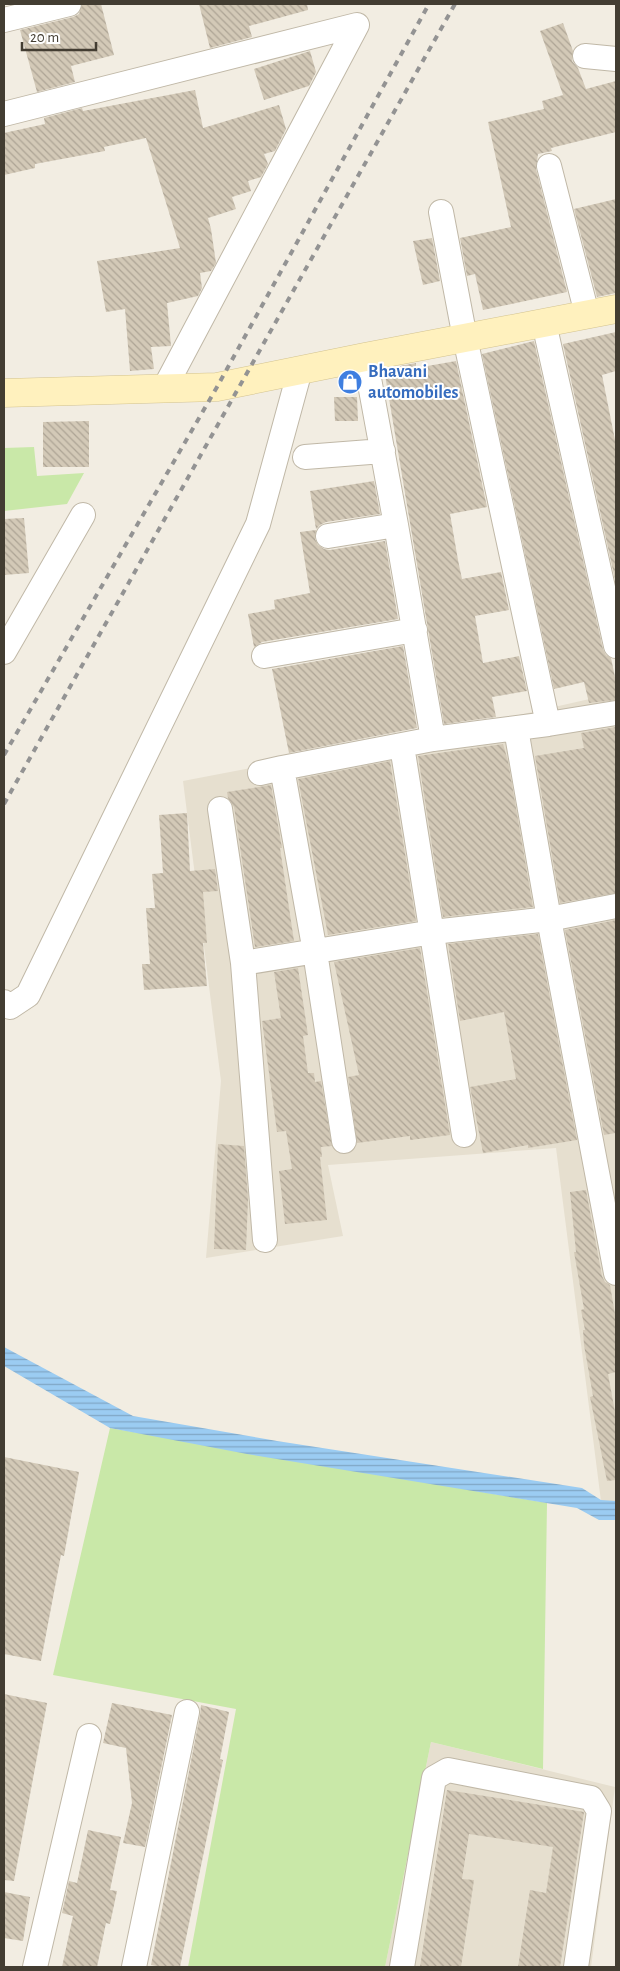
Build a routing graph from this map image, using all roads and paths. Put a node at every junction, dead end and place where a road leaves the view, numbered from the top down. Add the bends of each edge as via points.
1 (69, 4) edge
2 (4, 20) edge
3 (585, 56) dead end
4 (616, 59) edge
5 (4, 114) edge
6 (549, 166) dead end
7 (441, 212) dead end
8 (616, 309) edge
9 (587, 314) junction
10 (544, 324) junction
11 (465, 338) junction
12 (365, 357) junction
13 (300, 370) junction
14 (164, 389) junction
15 (4, 393) edge
16 (383, 451) junction
17 (305, 457) dead end
18 (83, 515) dead end
19 (396, 525) junction
20 (328, 536) dead end
21 (415, 630) junction
22 (616, 646) edge
23 (4, 652) edge
24 (264, 656) dead end
25 (616, 713) edge
26 (548, 724) junction
27 (516, 729) junction
28 (433, 739) junction
29 (402, 746) junction
30 (220, 809) dead end
31 (616, 906) edge
32 (549, 919) junction
33 (433, 932) junction
34 (315, 952) junction
35 (243, 964) junction
36 (4, 1002) edge
37 (464, 1135) dead end
38 (344, 1141) dead end
39 (265, 1240) dead end
40 (616, 1272) edge
41 (186, 1712) dead end
42 (89, 1736) dead end
43 (35, 1967) edge
44 (134, 1967) edge
45 (402, 1967) edge
46 (576, 1967) edge

1 - 2 street
3 - 4 street
5 - 14 street via 357,25
6 - 9 street
7 - 11 street
8 - 9 street
9 - 10 street
10 - 11 street
10 - 22 street
11 - 12 street
11 - 26 street
12 - 13 street
12 - 16 street
13 - 14 street via 217,388
13 - 36 street via 258,524 28,995 10,1007
14 - 15 street
16 - 17 street
16 - 19 street
18 - 23 street
19 - 20 street
19 - 21 street
21 - 24 street
21 - 28 street
25 - 26 street
26 - 27 street
27 - 28 street
27 - 32 street
28 - 29 street
29 - 33 street
29 - 34 street via 271,771
30 - 35 street
31 - 32 street
32 - 33 street
32 - 40 street
33 - 34 street
33 - 37 street
34 - 35 street
34 - 38 street
35 - 39 street
41 - 44 street
42 - 43 street
45 - 46 street via 434,1778 448,1770 590,1798 599,1811

